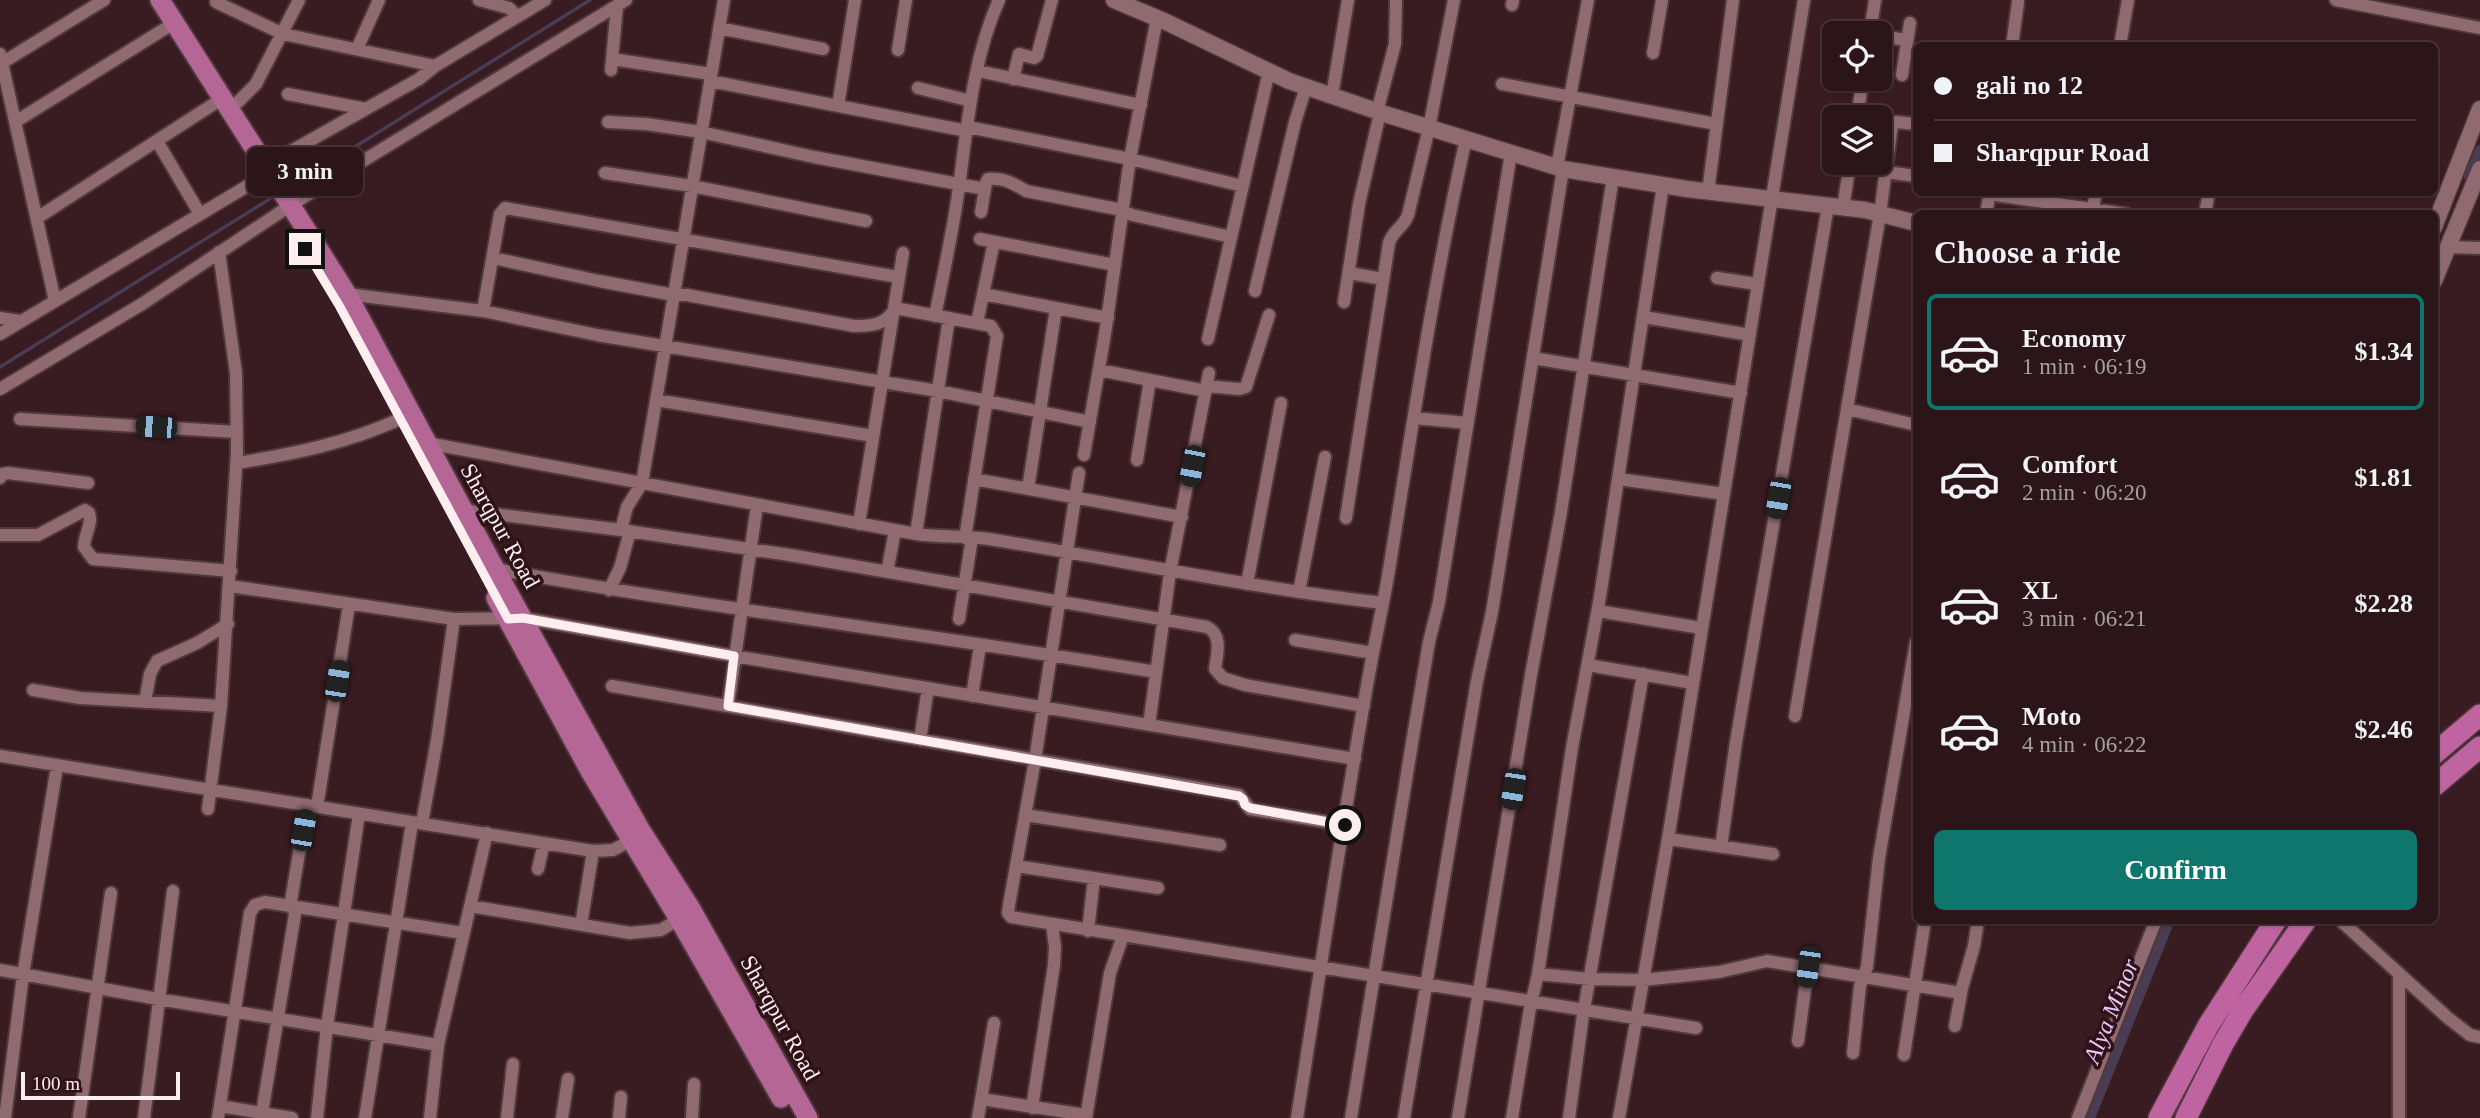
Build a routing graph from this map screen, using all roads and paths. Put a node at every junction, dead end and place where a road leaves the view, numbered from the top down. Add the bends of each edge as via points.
1 (104, 0) edge
2 (146, 0) edge
3 (299, 0) edge
4 (379, 0) edge
5 (479, 0) edge
6 (545, 0) edge
7 (724, 0) edge
8 (855, 0) edge
9 (906, 0) edge
10 (999, 0) edge
11 (1052, 0) edge
12 (1348, 0) edge
13 (1396, 0) edge
14 (1454, 0) edge
15 (1588, 0) edge
16 (1662, 0) edge
17 (1733, 0) edge
18 (1804, 0) edge
19 (1875, 0) edge
20 (2128, 0) edge
21 (2336, 0) edge
22 (1123, 2) edge
23 (2018, 2) dead end
24 (622, 3) edge
25 (215, 5) edge
26 (512, 8) edge
27 (169, 13) edge
28 (1157, 18) junction
29 (1872, 21) edge
30 (1910, 23) dead end
31 (719, 28) junction
32 (2480, 28) edge
33 (283, 34) junction
34 (1892, 38) edge
35 (1907, 40) junction
36 (2013, 42) edge
37 (2121, 42) edge
38 (356, 49) junction
39 (823, 49) dead end
40 (898, 50) dead end
41 (1653, 53) dead end
42 (1, 59) edge
43 (435, 66) junction
44 (1907, 70) edge
45 (978, 71) junction
46 (1269, 71) junction
47 (711, 77) junction
48 (1013, 79) junction
49 (3, 84) edge
50 (1502, 84) dead end
51 (1306, 87) junction
52 (918, 88) dead end
53 (288, 94) dead end
54 (1332, 96) junction
55 (1570, 98) junction
56 (971, 101) junction
57 (222, 104) junction
58 (1140, 105) junction
59 (838, 106) junction
60 (366, 109) junction
61 (2480, 109) edge
62 (1379, 112) junction
63 (15, 122) junction
64 (608, 122) dead end
65 (1716, 124) junction
66 (1913, 124) edge
67 (1892, 125) edge
68 (1429, 128) junction
69 (967, 129) junction
70 (701, 132) junction
71 (1466, 139) junction
72 (157, 141) junction
73 (1511, 153) junction
74 (1130, 159) junction
75 (1560, 168) junction
76 (2480, 169) edge
77 (264, 173) junction
78 (604, 173) dead end
79 (1892, 173) edge
80 (1846, 175) edge
81 (1886, 175) edge
82 (1913, 176) edge
83 (1613, 177) junction
84 (959, 184) junction
85 (1243, 186) junction
86 (1663, 186) junction
87 (692, 187) junction
88 (985, 189) junction
89 (1708, 192) junction
90 (2006, 196) edge
91 (1770, 198) junction
92 (284, 203) junction
93 (1835, 207) junction
94 (1122, 209) junction
95 (2087, 210) edge
96 (981, 212) dead end
97 (1880, 214) junction
98 (201, 215) junction
99 (2438, 217) edge
100 (37, 218) junction
101 (866, 221) dead end
102 (1913, 222) edge
103 (1231, 237) junction
104 (980, 239) dead end
105 (683, 240) junction
106 (994, 242) junction
107 (2448, 247) junction
108 (2480, 248) edge
109 (219, 252) junction
110 (903, 253) dead end
111 (493, 258) junction
112 (1115, 265) junction
113 (2438, 271) edge
114 (1349, 272) junction
115 (898, 277) junction
116 (1717, 278) dead end
117 (1383, 279) junction
118 (1757, 284) junction
119 (1255, 291) dead end
120 (347, 294) junction
121 (983, 294) junction
122 (674, 295) junction
123 (55, 300) junction
124 (1343, 302) dead end
125 (895, 308) junction
126 (1056, 308) junction
127 (483, 311) junction
128 (1269, 315) dead end
129 (935, 316) junction
130 (1644, 317) junction
131 (0, 318) edge
132 (949, 318) junction
133 (1108, 318) junction
134 (20, 321) junction
135 (977, 323) junction
136 (0, 334) edge
137 (1750, 335) junction
138 (1208, 339) dead end
139 (665, 346) junction
140 (1533, 358) junction
141 (1584, 365) junction
142 (1099, 370) junction
143 (1209, 373) dead end
144 (1635, 376) junction
145 (1150, 380) junction
146 (882, 383) junction
147 (0, 389) edge
148 (1206, 389) junction
149 (938, 391) junction
150 (1741, 393) junction
151 (656, 400) junction
152 (987, 401) junction
153 (1281, 403) dead end
154 (1847, 409) junction
155 (1040, 412) junction
156 (1413, 418) junction
157 (20, 419) dead end
158 (400, 419) junction
159 (1090, 422) junction
160 (1467, 423) junction
161 (1913, 424) edge
162 (237, 432) junction
163 (873, 436) junction
164 (427, 443) junction
165 (1084, 455) dead end
166 (1325, 457) dead end
167 (1137, 460) dead end
168 (237, 463) junction
169 (1079, 473) dead end
170 (0, 478) edge
171 (974, 479) junction
172 (1619, 479) junction
173 (88, 483) dead end
174 (642, 483) junction
175 (1028, 489) junction
176 (1724, 494) junction
177 (1076, 497) junction
178 (757, 505) junction
179 (462, 510) junction
180 (1182, 516) junction
181 (1346, 518) dead end
182 (859, 524) junction
183 (625, 531) junction
184 (894, 531) junction
185 (916, 534) junction
186 (0, 535) edge
187 (969, 538) junction
188 (750, 549) junction
189 (1067, 553) junction
190 (495, 569) junction
191 (231, 570) junction
192 (887, 572) junction
193 (1170, 572) junction
194 (1247, 584) junction
195 (230, 586) junction
196 (964, 586) junction
197 (609, 590) junction
198 (1298, 592) junction
199 (1059, 602) junction
200 (1383, 603) junction
201 (349, 604) junction
202 (741, 610) junction
203 (1598, 611) junction
204 (515, 618) junction
205 (454, 619) junction
206 (1164, 619) junction
207 (959, 620) dead end
208 (228, 624) junction
209 (1701, 628) junction
210 (1295, 640) dead end
211 (980, 646) junction
212 (1373, 653) junction
213 (1051, 654) junction
214 (734, 656) junction
215 (1913, 659) edge
216 (1588, 665) junction
217 (1156, 672) junction
218 (1643, 674) junction
219 (1692, 683) junction
220 (612, 686) dead end
221 (928, 688) junction
222 (33, 690) dead end
223 (972, 696) junction
224 (145, 702) junction
225 (221, 706) junction
226 (728, 706) junction
227 (1364, 706) junction
228 (1042, 708) junction
229 (2480, 715) edge
230 (1795, 716) dead end
231 (1149, 725) junction
232 (920, 740) junction
233 (2480, 747) edge
234 (2438, 751) edge
235 (0, 756) edge
236 (1355, 759) junction
237 (1035, 760) junction
238 (57, 766) junction
239 (2438, 783) edge
240 (211, 788) junction
241 (312, 806) junction
242 (208, 808) dead end
243 (359, 814) junction
244 (1025, 815) junction
245 (417, 824) junction
246 (1345, 825) junction
247 (487, 833) junction
248 (1668, 839) junction
249 (632, 840) junction
250 (544, 843) junction
251 (1220, 845) dead end
252 (1721, 847) junction
253 (593, 851) junction
254 (1773, 855) dead end
255 (1016, 866) junction
256 (538, 869) dead end
257 (1094, 878) junction
258 (1158, 888) dead end
259 (173, 891) dead end
260 (111, 893) dead end
261 (470, 906) junction
262 (293, 907) junction
263 (685, 914) junction
264 (344, 915) junction
265 (396, 923) junction
266 (1924, 924) edge
267 (1977, 924) edge
268 (2154, 924) edge
269 (2273, 924) edge
270 (2303, 924) edge
271 (2344, 924) edge
272 (581, 925) junction
273 (1052, 925) junction
274 (1088, 931) junction
275 (463, 933) junction
276 (1123, 936) junction
277 (1320, 967) junction
278 (1808, 967) junction
279 (0, 970) edge
280 (1538, 974) junction
281 (2399, 974) junction
282 (23, 975) junction
283 (1375, 976) junction
284 (1864, 976) junction
285 (1590, 979) junction
286 (1643, 981) junction
287 (1426, 984) junction
288 (1914, 985) junction
289 (99, 987) junction
290 (1479, 993) junction
291 (1961, 993) junction
292 (158, 999) junction
293 (1531, 1002) junction
294 (1584, 1010) junction
295 (235, 1011) junction
296 (277, 1018) junction
297 (1637, 1019) junction
298 (994, 1023) dead end
299 (327, 1026) junction
300 (1955, 1026) dead end
301 (1696, 1028) dead end
302 (377, 1034) junction
303 (2480, 1037) edge
304 (1798, 1041) dead end
305 (438, 1045) junction
306 (1853, 1053) dead end
307 (1904, 1055) dead end
308 (513, 1064) dead end
309 (568, 1079) dead end
310 (694, 1084) dead end
311 (621, 1097) dead end
312 (981, 1100) junction
313 (1032, 1108) junction
314 (219, 1112) edge
315 (262, 1113) junction
316 (1086, 1116) edge
317 (5, 1118) edge
318 (79, 1118) edge
319 (144, 1118) edge
320 (292, 1118) edge
321 (317, 1118) edge
322 (365, 1118) edge
323 (430, 1118) edge
324 (507, 1118) edge
325 (562, 1118) edge
326 (618, 1118) edge
327 (692, 1118) edge
328 (793, 1118) edge
329 (808, 1118) edge
330 (978, 1118) edge
331 (1297, 1118) edge
332 (1352, 1118) edge
333 (1404, 1118) edge
334 (1458, 1118) edge
335 (1513, 1118) edge
336 (1569, 1118) edge
337 (1619, 1118) edge
338 (2078, 1118) edge
339 (2159, 1118) edge
340 (2186, 1118) edge
341 (2399, 1118) edge

1 - 42 street
2 - 27 main road, Sharqpur Road
3 - 33 street
4 - 38 street
5 - 26 street
6 - 26 street
7 - 31 street
8 - 59 street
9 - 40 street
10 - 45 street
11 - 48 street via 1037,56 1018,54
12 - 54 street
13 - 62 street via 1395,44
14 - 68 street
15 - 55 street
16 - 41 street
17 - 65 street
18 - 91 street
19 - 29 street
20 - 37 street
21 - 32 street
22 - 28 street
23 - 36 street
24 - 47 street via 612,64
24 - 92 street
25 - 33 street
26 - 43 street
27 - 57 main road, Sharqpur Road
27 - 63 street
28 - 46 street
28 - 58 street
30 - 35 street
31 - 39 street
31 - 47 street
33 - 38 street
33 - 57 street via 256,84
34 - 35 street
35 - 44 street
38 - 43 street
42 - 49 street
43 - 60 street
45 - 48 street
45 - 56 street
46 - 51 street
46 - 85 street
47 - 59 street
47 - 70 street
48 - 58 street
49 - 63 street
50 - 55 street
51 - 54 street
51 - 119 street
52 - 56 street
53 - 60 street
54 - 62 street
55 - 65 street
55 - 75 street
56 - 69 street
57 - 72 street
57 - 77 main road, Sharqpur Road
58 - 74 street
59 - 69 street
60 - 77 street via 285,154
61 - 99 street
62 - 68 street
62 - 114 street
63 - 100 street
64 - 70 street
65 - 89 street
66 - 67 street
68 - 71 street
68 - 117 street via 1408,215 1391,235
69 - 74 street
69 - 84 street
70 - 84 street
70 - 87 street
71 - 73 street
71 - 156 street
72 - 98 street
72 - 100 street
73 - 75 street
73 - 160 street
74 - 85 street
74 - 94 street
75 - 83 street
75 - 140 street
76 - 107 street
77 - 92 main road, Sharqpur Road
77 - 98 street
78 - 87 street
79 - 82 street
80 - 93 street
81 - 97 street
83 - 86 street
83 - 141 street
84 - 88 street
84 - 129 street
85 - 103 street
86 - 89 street
86 - 130 street
87 - 101 street
87 - 105 street
88 - 94 street via 988,179 1007,180 1027,191
88 - 96 street
89 - 91 street
90 - 95 street
91 - 93 street
91 - 118 street
92 - 109 street
92 - 120 main road, Sharqpur Road
92 - 158 main road, Sharqpur Road
93 - 97 street
93 - 252 street via 1760,604
94 - 103 street
94 - 112 street
97 - 102 street
97 - 154 street
98 - 123 street
100 - 123 street
103 - 138 street
104 - 106 street
105 - 111 street via 505,208
105 - 115 street
105 - 122 street
106 - 112 street
106 - 121 street
107 - 108 street
107 - 113 street
109 - 147 street
109 - 162 street via 236,373
110 - 115 street
111 - 122 street
111 - 127 street
112 - 133 street
114 - 117 street
114 - 124 street
115 - 125 street
116 - 118 street
117 - 181 street
118 - 137 street
120 - 127 street
120 - 164 main road, Sharqpur Road
121 - 126 street
121 - 135 street
122 - 125 street via 854,326 879,324
122 - 139 street
123 - 134 street
125 - 129 street
125 - 146 street
126 - 133 street
126 - 155 street
127 - 139 street
128 - 148 street via 1246,387
129 - 132 street
130 - 137 street
130 - 144 street
131 - 134 street
132 - 135 street
132 - 149 street
133 - 142 street
134 - 136 street
135 - 152 street via 991,326 997,333
137 - 150 street
139 - 146 street
139 - 151 street
140 - 141 street
140 - 287 street
141 - 144 street
141 - 290 street
142 - 145 street
142 - 159 street
143 - 148 street
144 - 150 street
144 - 172 street
145 - 148 street
145 - 167 street
146 - 149 street
146 - 163 street
148 - 180 street
149 - 152 street
149 - 185 street
150 - 176 street
151 - 163 street
151 - 174 street
152 - 155 street
152 - 171 street
153 - 194 street
154 - 161 street
154 - 230 street
155 - 159 street
155 - 175 street
156 - 160 street
156 - 200 street
157 - 162 street
158 - 168 street via 338,443
158 - 204 main road, Sharqpur Road
159 - 165 street
160 - 283 street
162 - 168 street
163 - 182 street
164 - 174 street
164 - 179 main road, Sharqpur Road
166 - 198 street
168 - 191 street
169 - 177 street
170 - 173 street via 8,473
171 - 175 street
171 - 187 street
172 - 176 street
172 - 203 street
174 - 178 street
174 - 183 street via 627,507
175 - 177 street
176 - 209 street
177 - 180 street
177 - 189 street
178 - 182 street
178 - 188 street
179 - 183 street
179 - 190 main road, Sharqpur Road
180 - 193 street
182 - 184 street
183 - 188 street
183 - 197 street via 620,568
184 - 185 street
184 - 192 street
185 - 187 street
186 - 191 street via 38,535 85,510 91,519 85,547 93,559
187 - 189 street
187 - 196 street
188 - 192 street
188 - 202 street
189 - 193 street
189 - 199 street
190 - 197 street
190 - 204 main road, Sharqpur Road
191 - 195 street
192 - 196 street
193 - 194 street
193 - 206 street
194 - 198 street
195 - 201 street
195 - 208 street
196 - 199 street
196 - 207 street
197 - 202 street
198 - 200 street
199 - 206 street
199 - 213 street
200 - 212 street
201 - 205 street
201 - 241 street
202 - 211 street
202 - 214 street
203 - 209 street
203 - 216 street
204 - 205 street
204 - 214 street
204 - 249 main road, Sharqpur Road via 590,771
204 - 263 main road, Sharqpur Road
205 - 245 street via 437,740
206 - 217 street
206 - 227 street via 1212,629 1218,643 1216,671 1223,678
208 - 224 street via 157,661
208 - 225 street
209 - 219 street
210 - 212 street
211 - 213 street
211 - 223 street
212 - 227 street
213 - 217 street
213 - 228 street
214 - 221 street
214 - 226 street
215 - 284 street via 1878,858
216 - 218 street
216 - 280 street
217 - 231 street
218 - 219 street
218 - 285 street
219 - 248 street
220 - 226 street
221 - 223 street
221 - 232 street
222 - 224 street
223 - 228 street
224 - 225 street
225 - 240 street
226 - 232 street
227 - 236 street
228 - 231 street
228 - 237 street
229 - 234 highway
231 - 236 street
232 - 237 street
233 - 239 highway
235 - 238 street
236 - 246 street
237 - 244 street
237 - 246 street via 1239,796 1250,808
238 - 240 street
238 - 282 street
240 - 241 street
240 - 242 street
241 - 243 street
241 - 262 street
243 - 245 street
243 - 264 street
244 - 251 street
244 - 255 street
245 - 247 street
245 - 265 street
246 - 277 street
247 - 250 street
247 - 261 street
248 - 252 street
248 - 286 street
249 - 253 street via 613,850
249 - 263 main road, Sharqpur Road
250 - 253 street
250 - 256 street
252 - 254 street
253 - 272 street
255 - 257 street
255 - 273 street via 1009,916
257 - 258 street
257 - 274 street
259 - 292 street
260 - 289 street
261 - 272 street
261 - 275 street
262 - 264 street
262 - 295 street via 261,902 251,909
262 - 296 street
263 - 272 street via 651,933
263 - 328 main road, Sharqpur Road
263 - 329 main road, Sharqpur Road
264 - 265 street
264 - 299 street
265 - 275 street
265 - 302 street
266 - 288 street
267 - 291 street
268 - 338 street
269 - 339 highway via 2208,1026
270 - 340 highway via 2236,1021
271 - 281 street
273 - 274 street
273 - 313 street via 1054,965
274 - 276 street
275 - 305 street
276 - 277 street
276 - 316 street via 1110,973
277 - 283 street
277 - 331 street
278 - 284 street
278 - 286 street via 1767,961
278 - 304 street
279 - 282 street
280 - 285 street
280 - 293 street
281 - 303 street via 2465,1031
281 - 341 street
282 - 289 street
282 - 317 street
283 - 287 street
283 - 332 street
284 - 288 street
284 - 306 street
285 - 286 street
285 - 294 street
286 - 297 street
287 - 290 street
287 - 333 street
288 - 291 street
288 - 307 street
289 - 292 street
289 - 318 street
290 - 293 street
290 - 334 street
291 - 300 street
292 - 295 street
292 - 319 street
293 - 294 street
293 - 335 street
294 - 297 street
294 - 336 street
295 - 296 street
295 - 314 street
296 - 299 street
296 - 315 street
297 - 301 street
297 - 337 street
298 - 312 street
299 - 302 street
299 - 321 street
302 - 305 street
302 - 322 street
305 - 323 street
308 - 324 street
309 - 325 street
310 - 327 street
311 - 326 street
312 - 313 street
312 - 330 street
313 - 316 street
314 - 315 street
315 - 320 street

